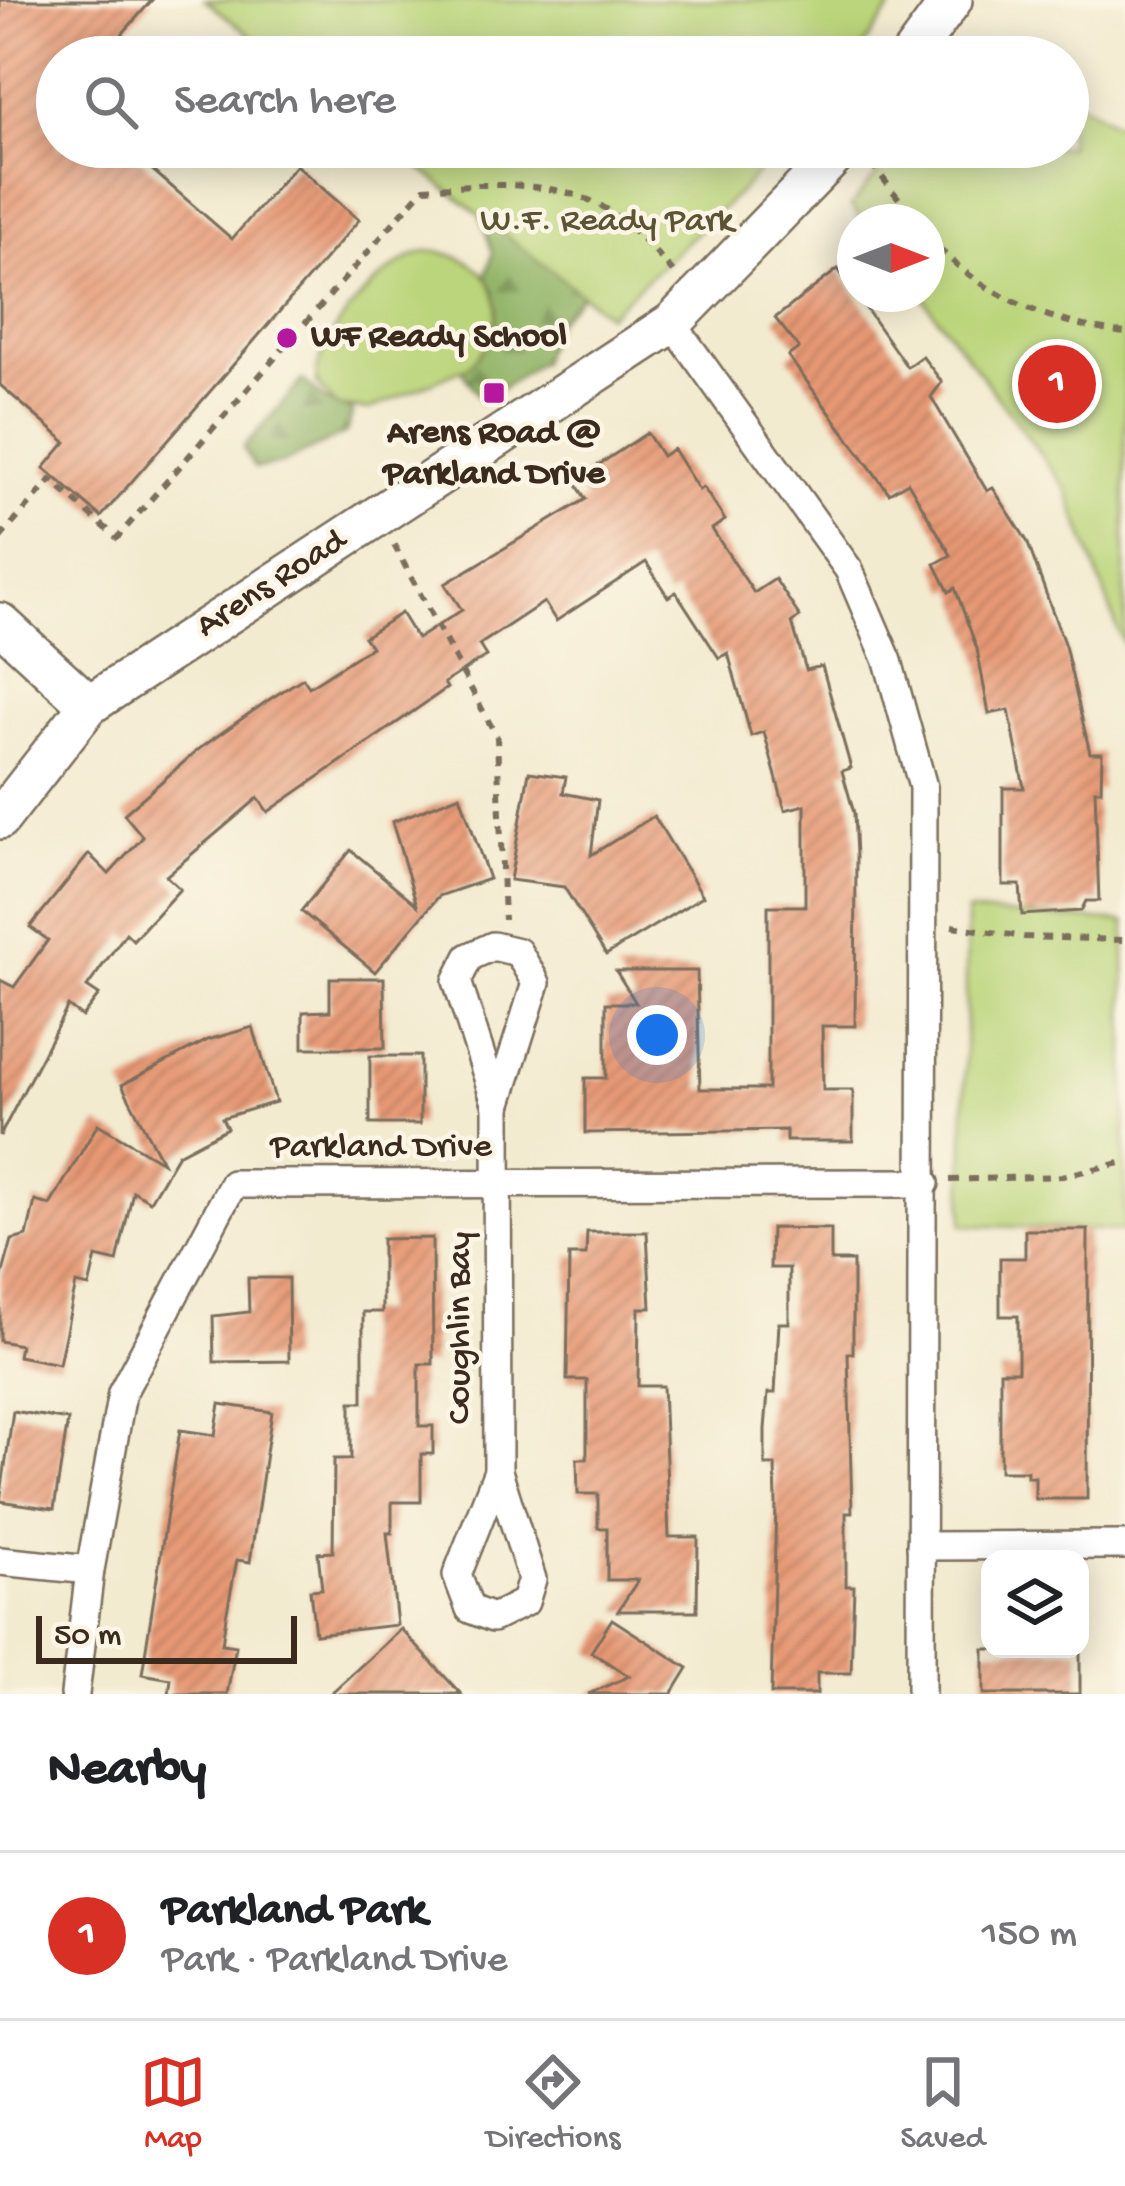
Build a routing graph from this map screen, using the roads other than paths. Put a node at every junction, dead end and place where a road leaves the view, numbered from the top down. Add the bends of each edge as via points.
1 (952, 0) edge
2 (925, 36) edge
3 (823, 168) edge
4 (685, 310) junction
5 (0, 622) edge
6 (89, 705) junction
7 (0, 820) edge
8 (497, 1106) junction
9 (497, 1184) junction
10 (925, 1184) junction
11 (498, 1471) junction
12 (1125, 1545) edge
13 (921, 1546) junction
14 (0, 1561) edge
15 (90, 1570) junction
16 (75, 1694) edge
17 (920, 1694) edge

1 - 2 street
3 - 4 street, Arens Road
4 - 6 street, Arens Road
4 - 10 street via 849,569 889,661 923,787
5 - 6 street
6 - 7 street, Arens Road
8 - 8 street via 457,981 480,949 506,947 527,960 536,983
8 - 9 street, Coughlin Bay
9 - 10 street, Parkland Drive
9 - 11 street, Coughlin Bay
9 - 15 street, Parkland Drive via 233,1184 122,1393
10 - 13 street
11 - 11 street, Coughlin Bay via 457,1575 470,1609 493,1618 525,1602 532,1579
12 - 13 street
13 - 17 street
14 - 15 street
15 - 16 street, Parkland Drive

